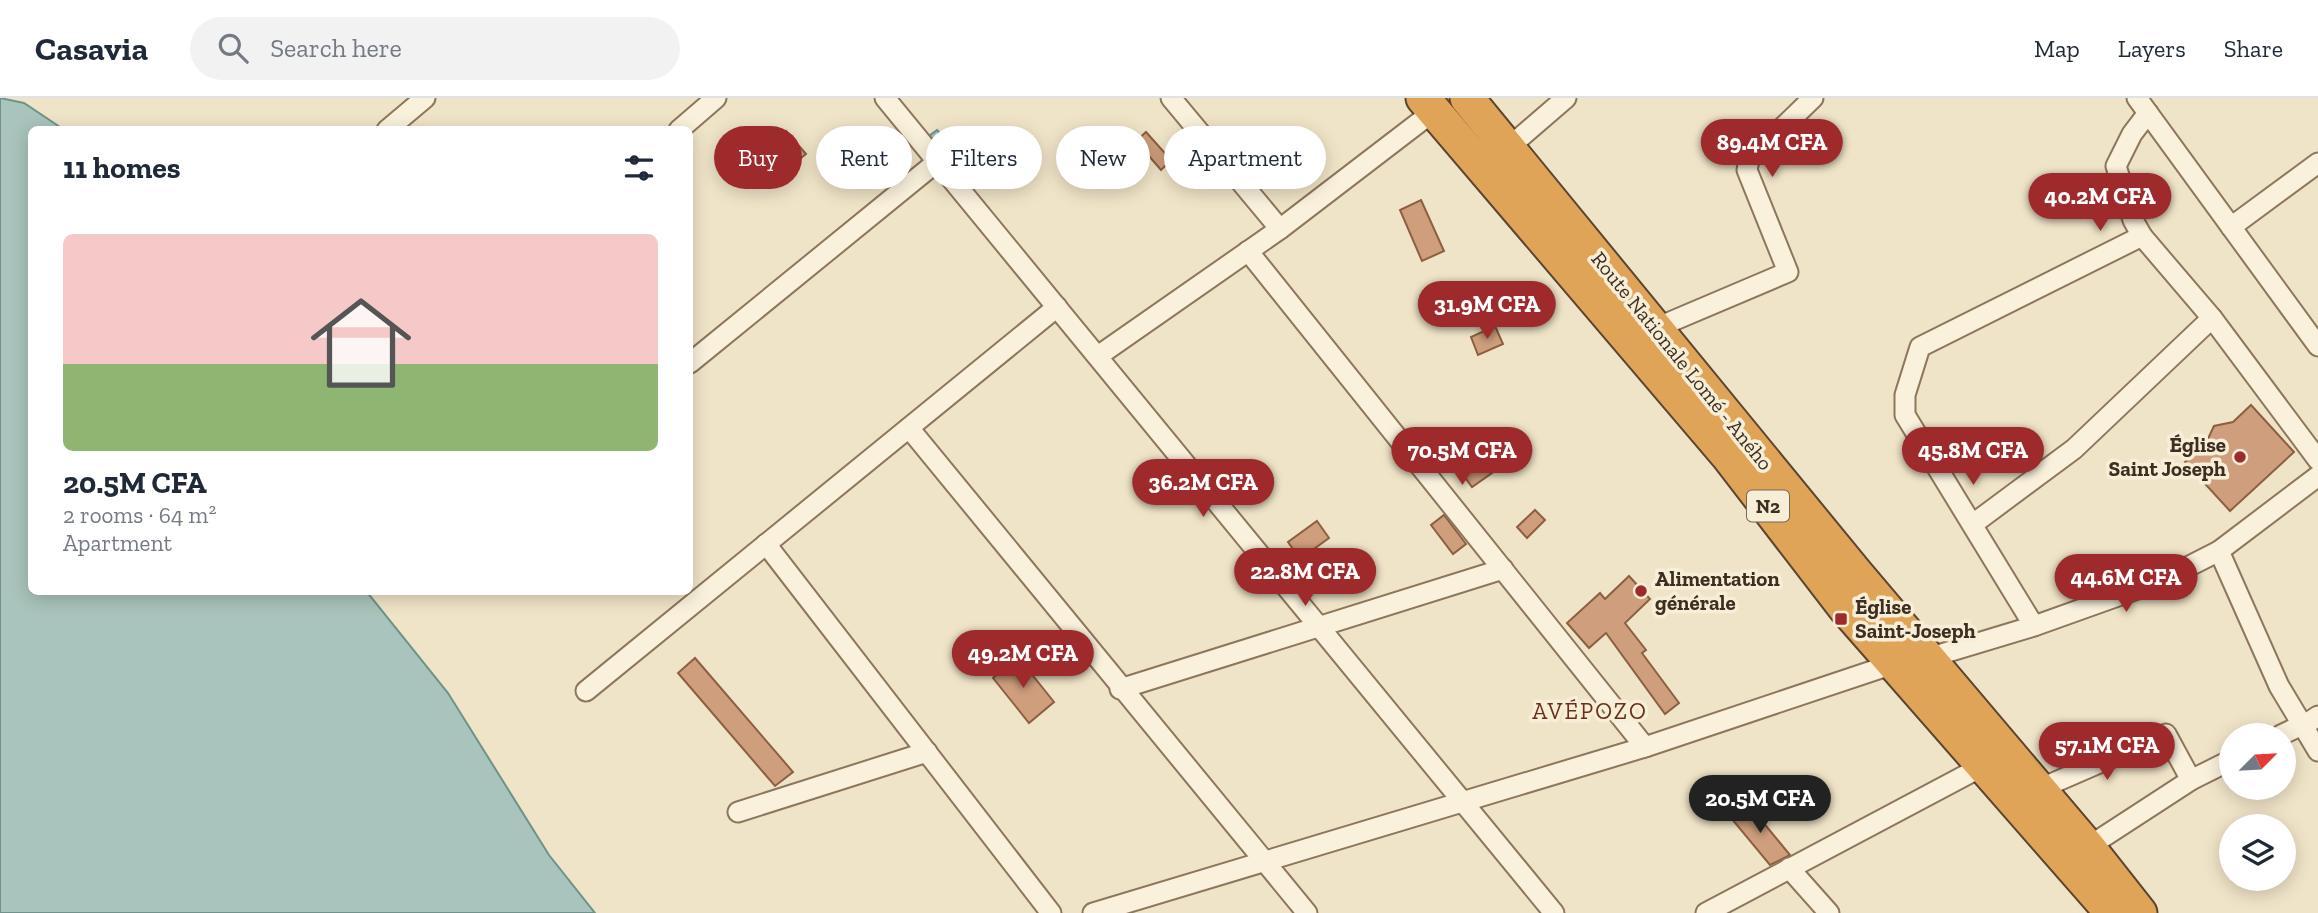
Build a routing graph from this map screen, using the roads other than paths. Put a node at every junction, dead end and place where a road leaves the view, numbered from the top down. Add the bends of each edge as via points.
1 (425, 98) edge
2 (716, 98) edge
3 (885, 98) edge
4 (1171, 98) edge
5 (1467, 98) edge
6 (1566, 98) edge
7 (1813, 98) edge
8 (1429, 104) edge
9 (2142, 105) edge
10 (392, 126) edge
11 (684, 126) edge
12 (926, 147) edge
13 (1508, 148) junction
14 (2318, 163) edge
15 (926, 171) edge
16 (961, 189) edge
17 (2231, 227) junction
18 (1280, 229) junction
19 (2142, 236) junction
20 (1248, 251) junction
21 (1057, 307) junction
22 (2212, 318) junction
23 (1656, 328) junction
24 (2318, 346) edge
25 (1098, 356) junction
26 (693, 361) edge
27 (909, 428) junction
28 (2318, 460) edge
29 (2318, 476) edge
30 (1973, 524) junction
31 (766, 544) junction
32 (2219, 551) junction
33 (1503, 569) junction
34 (1316, 626) junction
35 (2035, 626) junction
36 (1928, 657) junction
37 (1893, 664) junction
38 (1120, 689) junction
39 (586, 691) dead end
40 (2308, 722) edge
41 (1645, 747) junction
42 (2318, 751) edge
43 (927, 752) junction
44 (2219, 766) edge
45 (1980, 767) junction
46 (2192, 780) junction
47 (2037, 790) junction
48 (1463, 801) junction
49 (738, 812) dead end
50 (2088, 847) junction
51 (1264, 861) junction
52 (1789, 869) junction
53 (1103, 912) edge
54 (1051, 913) edge
55 (1307, 913) edge
56 (1554, 913) edge
57 (1706, 913) edge
58 (1829, 913) edge
59 (2112, 913) edge
60 (2140, 913) edge

1 - 10 street
2 - 11 street
3 - 12 street
4 - 18 street
5 - 13 highway, Route Nationale Lomé - Aného / N2
6 - 13 street
7 - 23 street via 1749,160 1747,170 1788,272
8 - 18 street
8 - 37 highway, Route Nationale Lomé - Aného / N2 via 1728,456
9 - 17 street
9 - 19 street via 2116,166
13 - 23 highway, Route Nationale Lomé - Aného / N2
14 - 17 street
15 - 26 street
16 - 21 street
17 - 24 street
18 - 20 street
19 - 22 street
19 - 30 street via 1920,347 1905,395 1905,415
20 - 25 street
20 - 33 street
21 - 25 street
21 - 27 street
22 - 28 street
22 - 30 street via 2074,449
23 - 36 highway, Route Nationale Lomé - Aného / N2
25 - 34 street
27 - 31 street
27 - 38 street
29 - 32 street
30 - 35 street
31 - 39 street
31 - 43 street
32 - 35 street via 2160,581
32 - 40 street via 2279,686
33 - 34 street
33 - 41 street
34 - 38 street
34 - 48 street
35 - 36 street
36 - 37 street
36 - 47 highway, Route Nationale Lomé - Aného / N2
37 - 41 street
37 - 45 highway, Route Nationale Lomé - Aného / N2
38 - 51 street
40 - 42 street
41 - 48 street
43 - 49 street
43 - 54 street
44 - 46 street
45 - 52 street
45 - 59 highway, Route Nationale Lomé - Aného / N2
46 - 47 street via 2166,734
46 - 50 street
47 - 50 highway, Route Nationale Lomé - Aného / N2
48 - 51 street
48 - 56 street
50 - 60 highway, Route Nationale Lomé - Aného / N2
51 - 53 street
51 - 55 street
52 - 57 street
52 - 58 street

